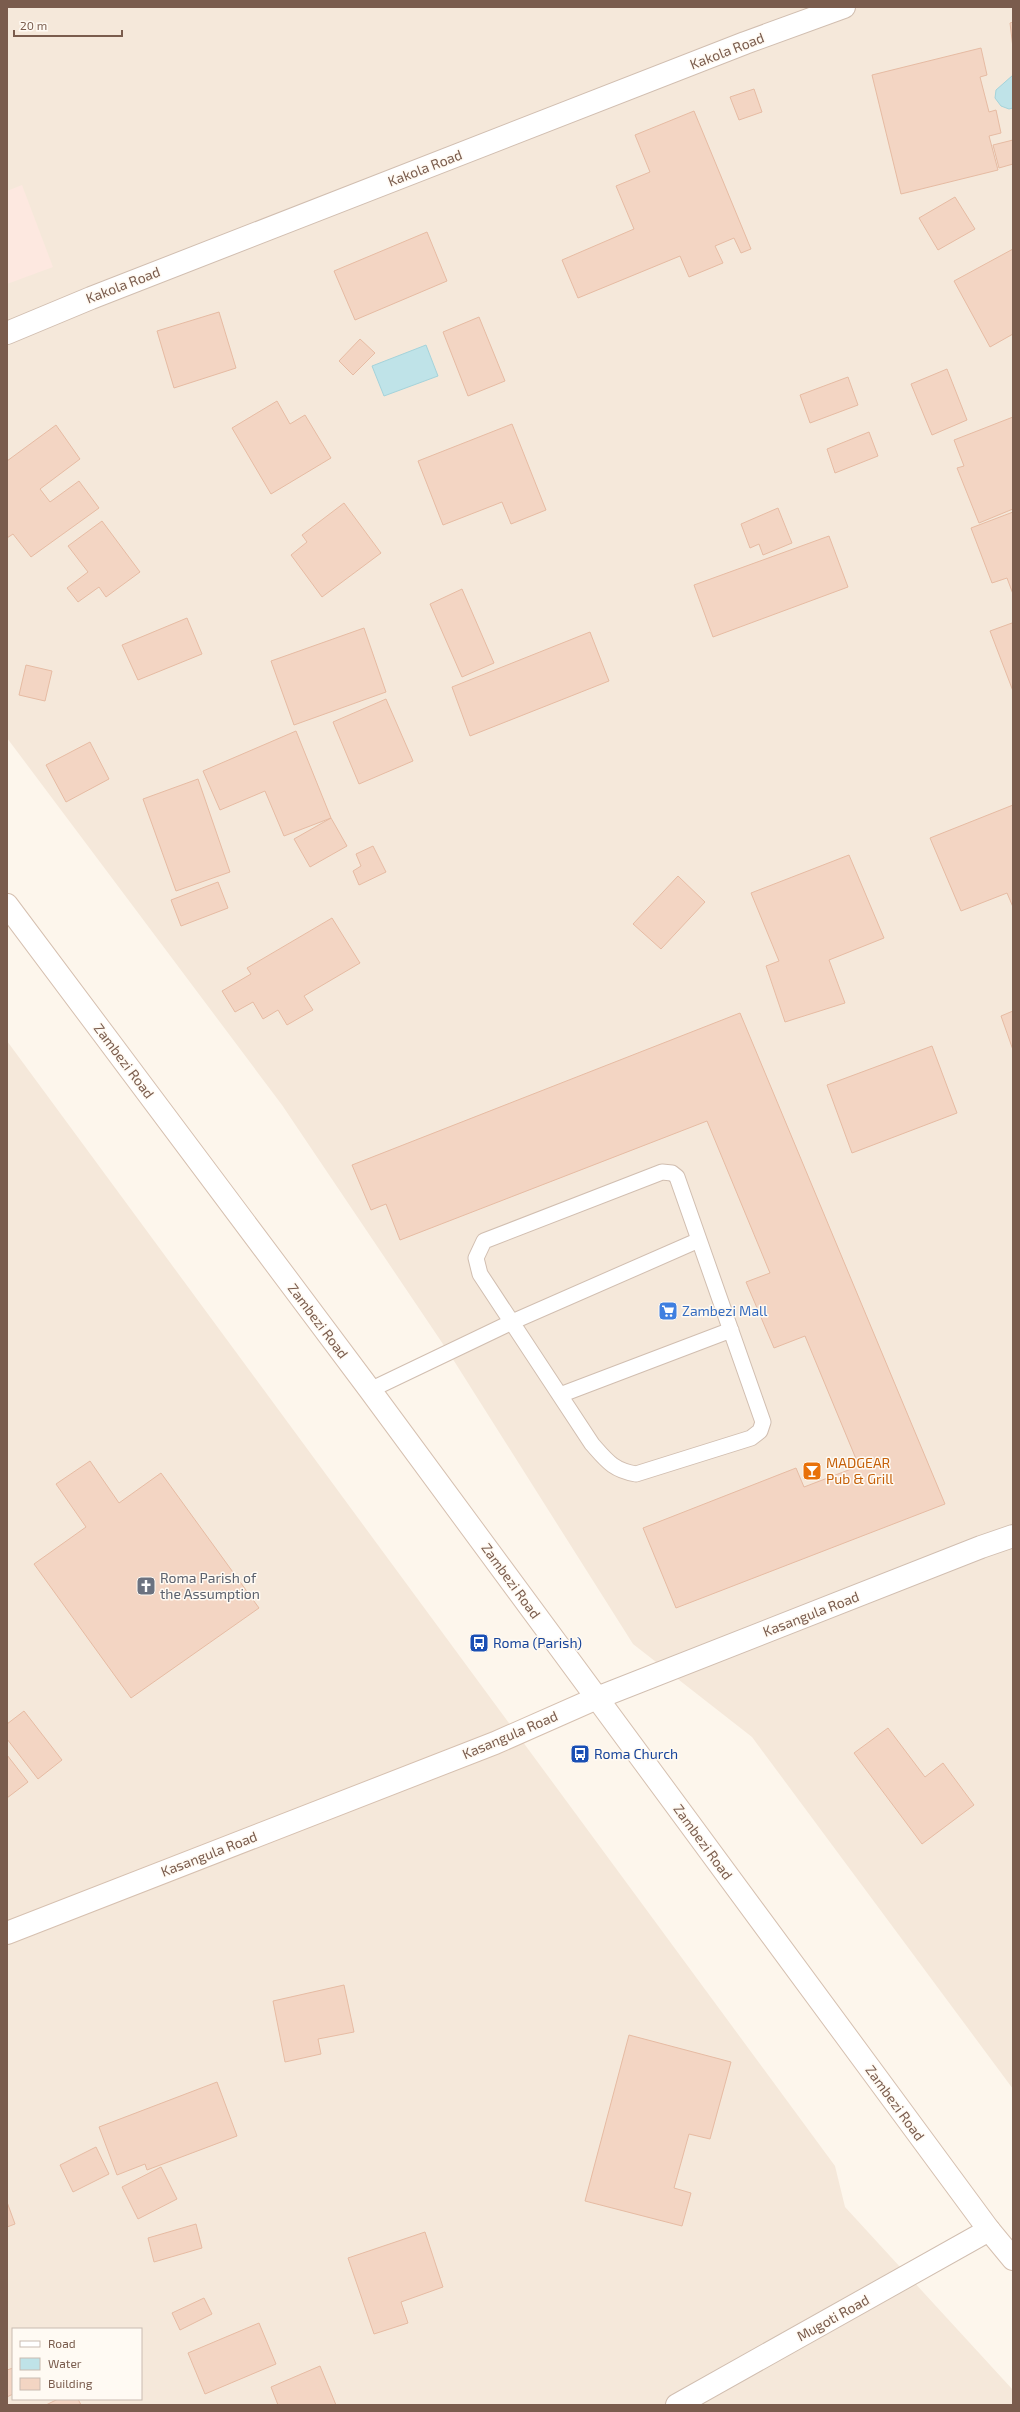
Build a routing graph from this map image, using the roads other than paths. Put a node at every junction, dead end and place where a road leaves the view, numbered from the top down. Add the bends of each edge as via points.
1 (844, 7) edge
2 (7, 333) edge
3 (7, 905) edge
4 (699, 1240) junction
5 (512, 1322) junction
6 (731, 1330) junction
7 (370, 1390) junction
8 (560, 1395) junction
9 (1013, 1536) edge
10 (597, 1698) junction
11 (7, 1933) edge
12 (989, 2230) junction
13 (1013, 2259) edge
14 (677, 2405) edge

1 - 2 main road, Kakola Road via 120,286
3 - 7 main road, Zambezi Road
4 - 5 lane
4 - 5 lane via 677,1177 672,1173 662,1172 484,1241 476,1258 480,1274
4 - 6 lane
5 - 7 lane
5 - 8 lane
6 - 8 lane
6 - 8 lane via 763,1422 760,1431 751,1438 636,1474 611,1466 592,1444
7 - 10 main road, Zambezi Road
9 - 10 main road, Kasangula Road
10 - 11 main road, Kasangula Road via 495,1743
10 - 12 main road, Zambezi Road
12 - 13 main road, Zambezi Road
12 - 14 main road, Mugoti Road

